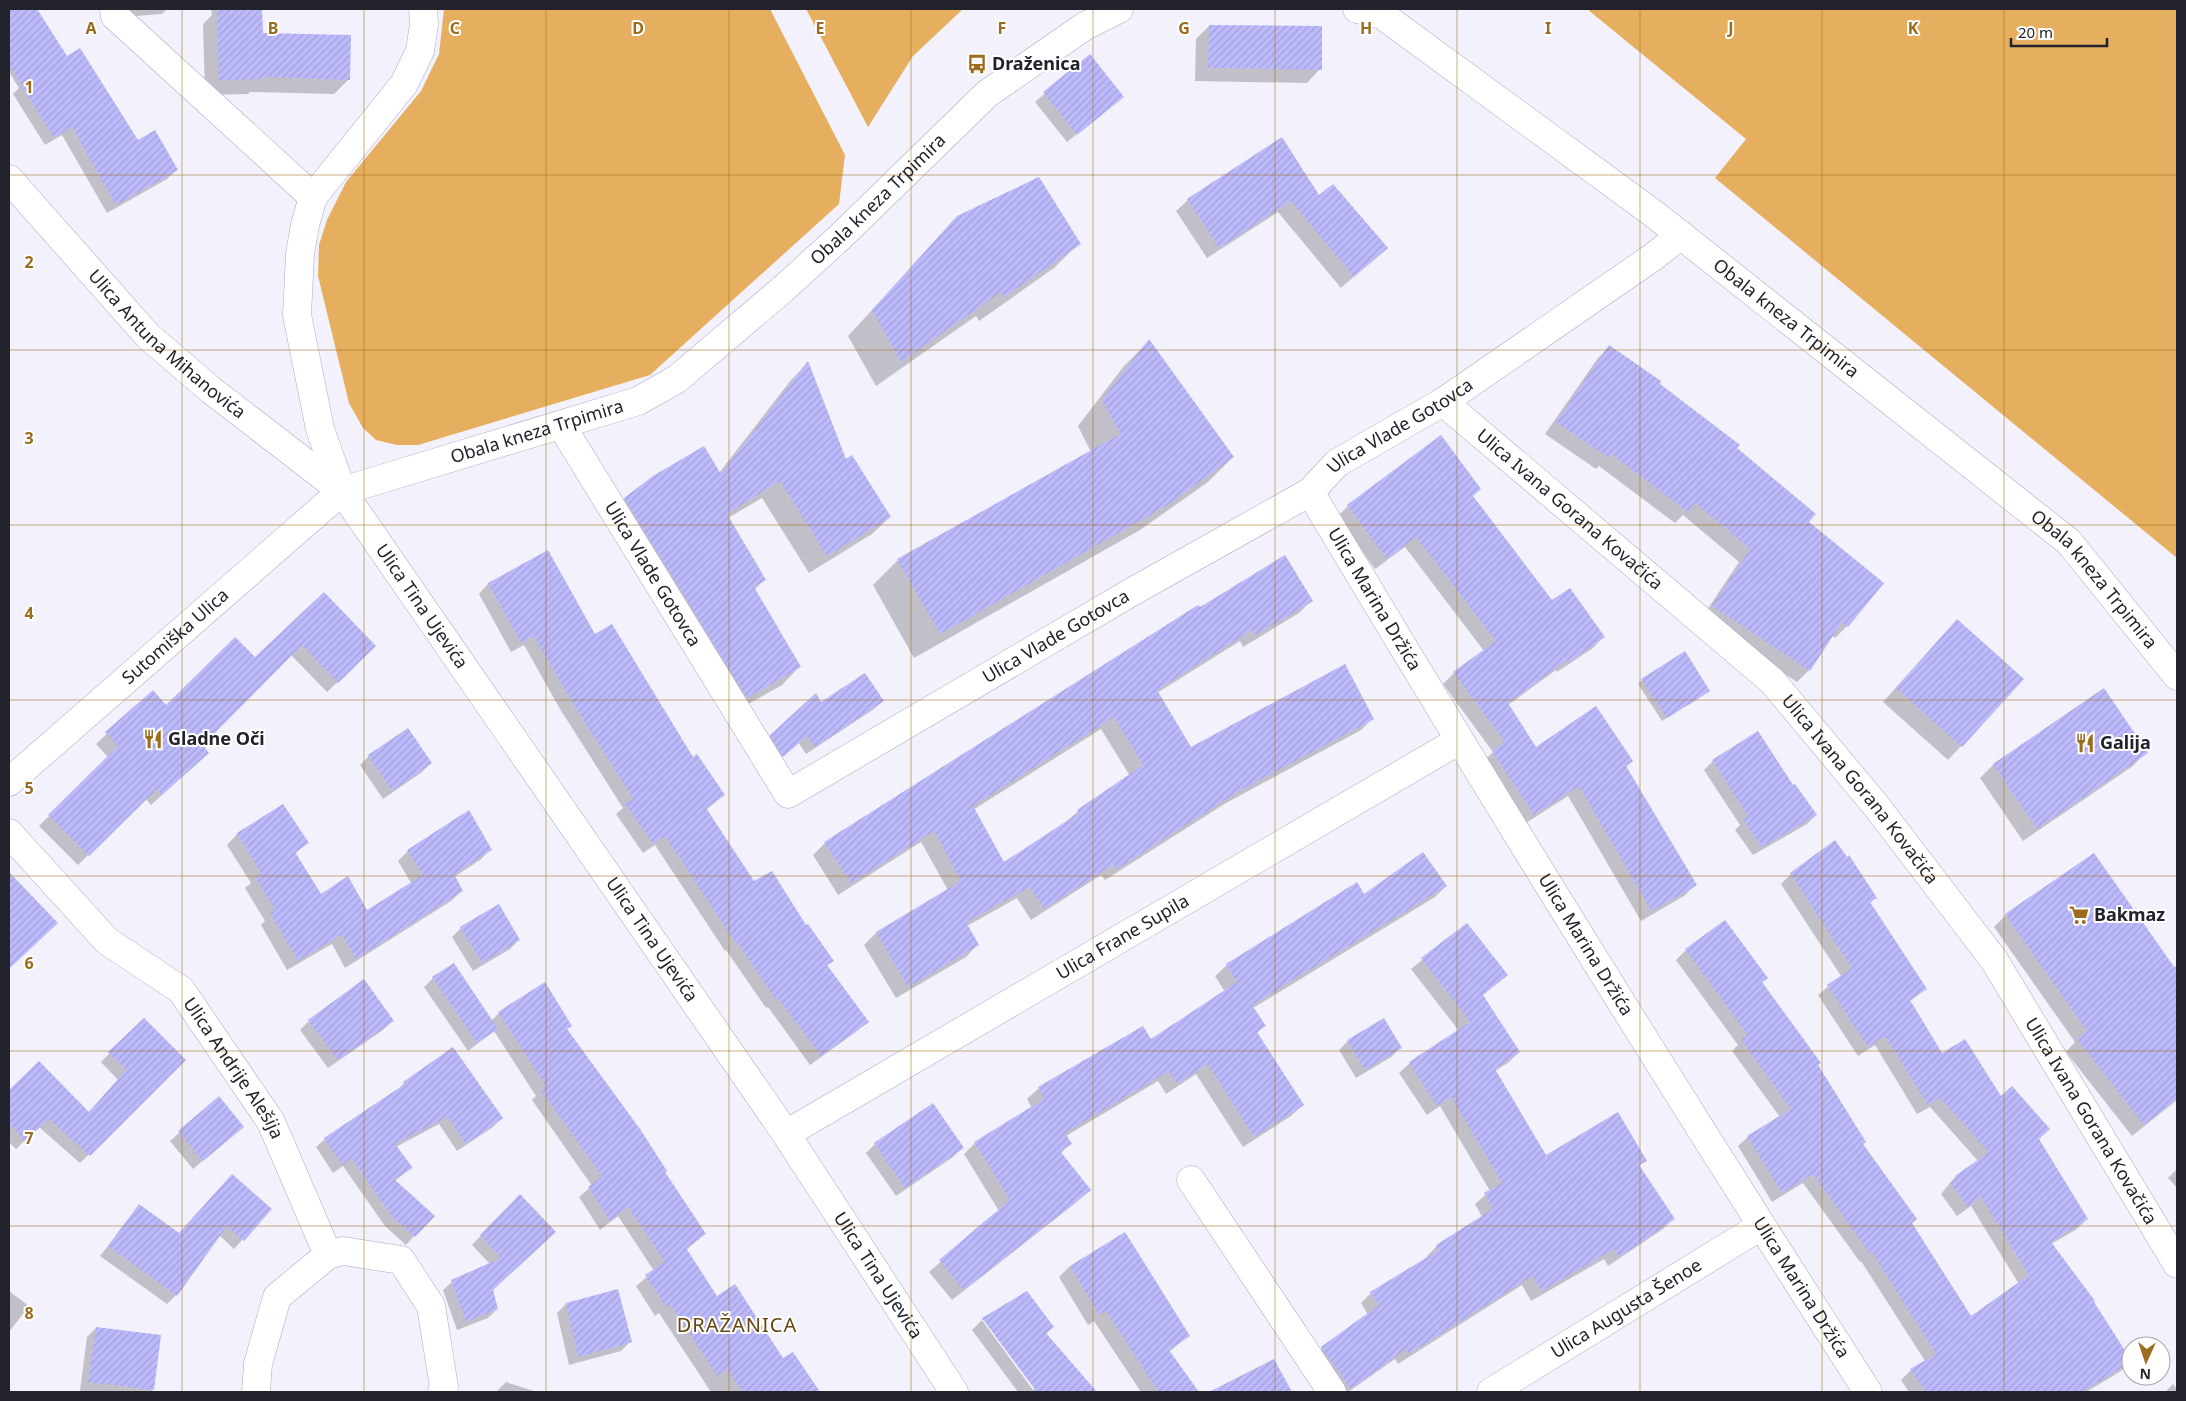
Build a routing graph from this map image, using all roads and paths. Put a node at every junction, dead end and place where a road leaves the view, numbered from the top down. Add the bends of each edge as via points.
1 (114, 9) edge
2 (423, 9) edge
3 (1119, 9) edge
4 (1357, 9) edge
5 (9, 179) edge
6 (313, 198) junction
7 (1681, 235) junction
8 (1444, 402) junction
9 (561, 425) junction
10 (342, 491) junction
11 (1310, 492) junction
12 (2177, 676) edge
13 (1458, 741) junction
14 (9, 782) edge
15 (9, 833) edge
16 (786, 1134) junction
17 (1191, 1180) dead end
18 (1761, 1226) junction
19 (328, 1255) junction
20 (2177, 1264) edge
21 (256, 1392) edge
22 (442, 1392) edge
23 (954, 1392) edge
24 (1332, 1392) edge
25 (1491, 1392) edge
26 (1868, 1392) edge

1 - 6 street via 114,16
2 - 6 street via 420,51 404,84
3 - 9 street, Obala kneza Trpimira via 1085,26 988,93 839,238 677,379 638,401
4 - 7 street, Obala kneza Trpimira via 1382,15
5 - 10 street, Ulica Antuna Mihanovića via 148,336 211,390
6 - 10 street via 300,254 297,315 320,430
7 - 8 street, Ulica Vlade Gotovca
7 - 12 street, Obala kneza Trpimira via 2069,542
8 - 11 street, Ulica Vlade Gotovca via 1337,463
8 - 20 street, Ulica Ivana Gorana Kovačića via 1772,681 1877,807 1994,960
9 - 10 street, Obala kneza Trpimira
9 - 11 street, Ulica Vlade Gotovca via 788,794 1130,593
10 - 14 street, Sutomiška Ulica
10 - 16 street, Ulica Tina Ujevića
11 - 13 street, Ulica Marina Držića
13 - 16 street, Ulica Frane Supila
13 - 18 street, Ulica Marina Držića
15 - 19 street, Ulica Andrije Alešija via 107,941 181,990 271,1122
16 - 23 street, Ulica Tina Ujevića
17 - 24 street
18 - 25 street, Ulica Augusta Šenoe
18 - 26 street, Ulica Marina Držića
19 - 21 street via 277,1297 258,1364
19 - 22 street via 343,1251 401,1260 431,1306 444,1387

